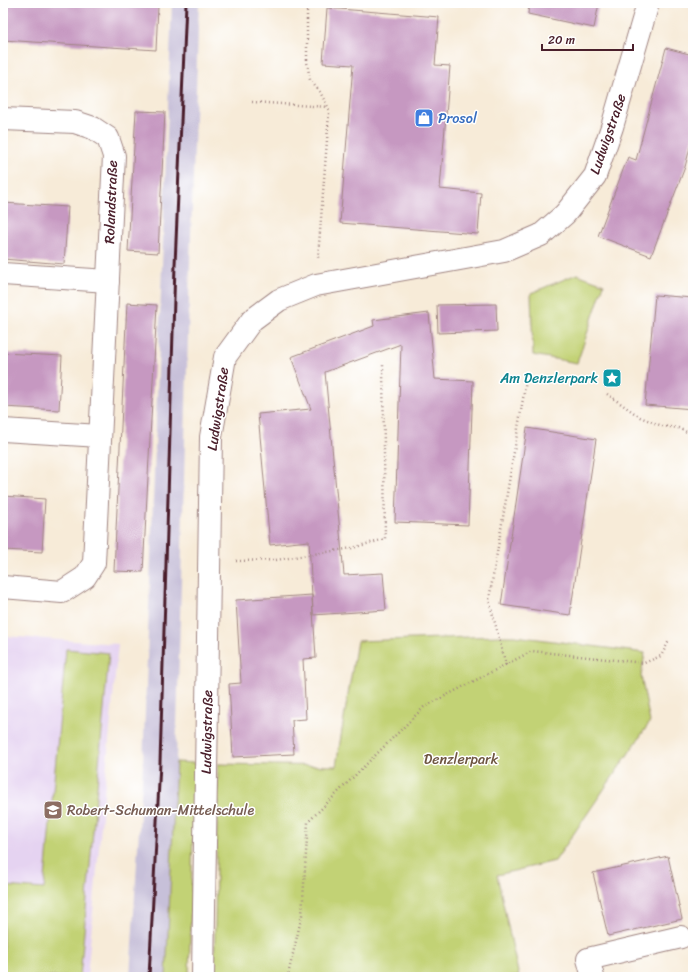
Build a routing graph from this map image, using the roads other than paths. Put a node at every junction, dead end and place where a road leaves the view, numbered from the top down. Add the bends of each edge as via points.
1 (648, 3) edge
2 (3, 118) edge
3 (3, 274) edge
4 (108, 281) junction
5 (3, 430) edge
6 (100, 436) junction
7 (3, 588) edge
8 (681, 937) dead end
9 (202, 977) edge
10 (593, 977) edge

1 - 9 street, Ludwigstraße via 612,127 594,176 565,214 541,235 504,251 316,285 279,300 252,320 225,357 211,437
2 - 4 street, Rolandstraße via 74,122 93,128 108,138 114,156
3 - 4 street
4 - 6 street, Rolandstraße
5 - 6 street
6 - 7 street, Rolandstraße via 94,563 85,577 62,592
8 - 10 street via 588,959

